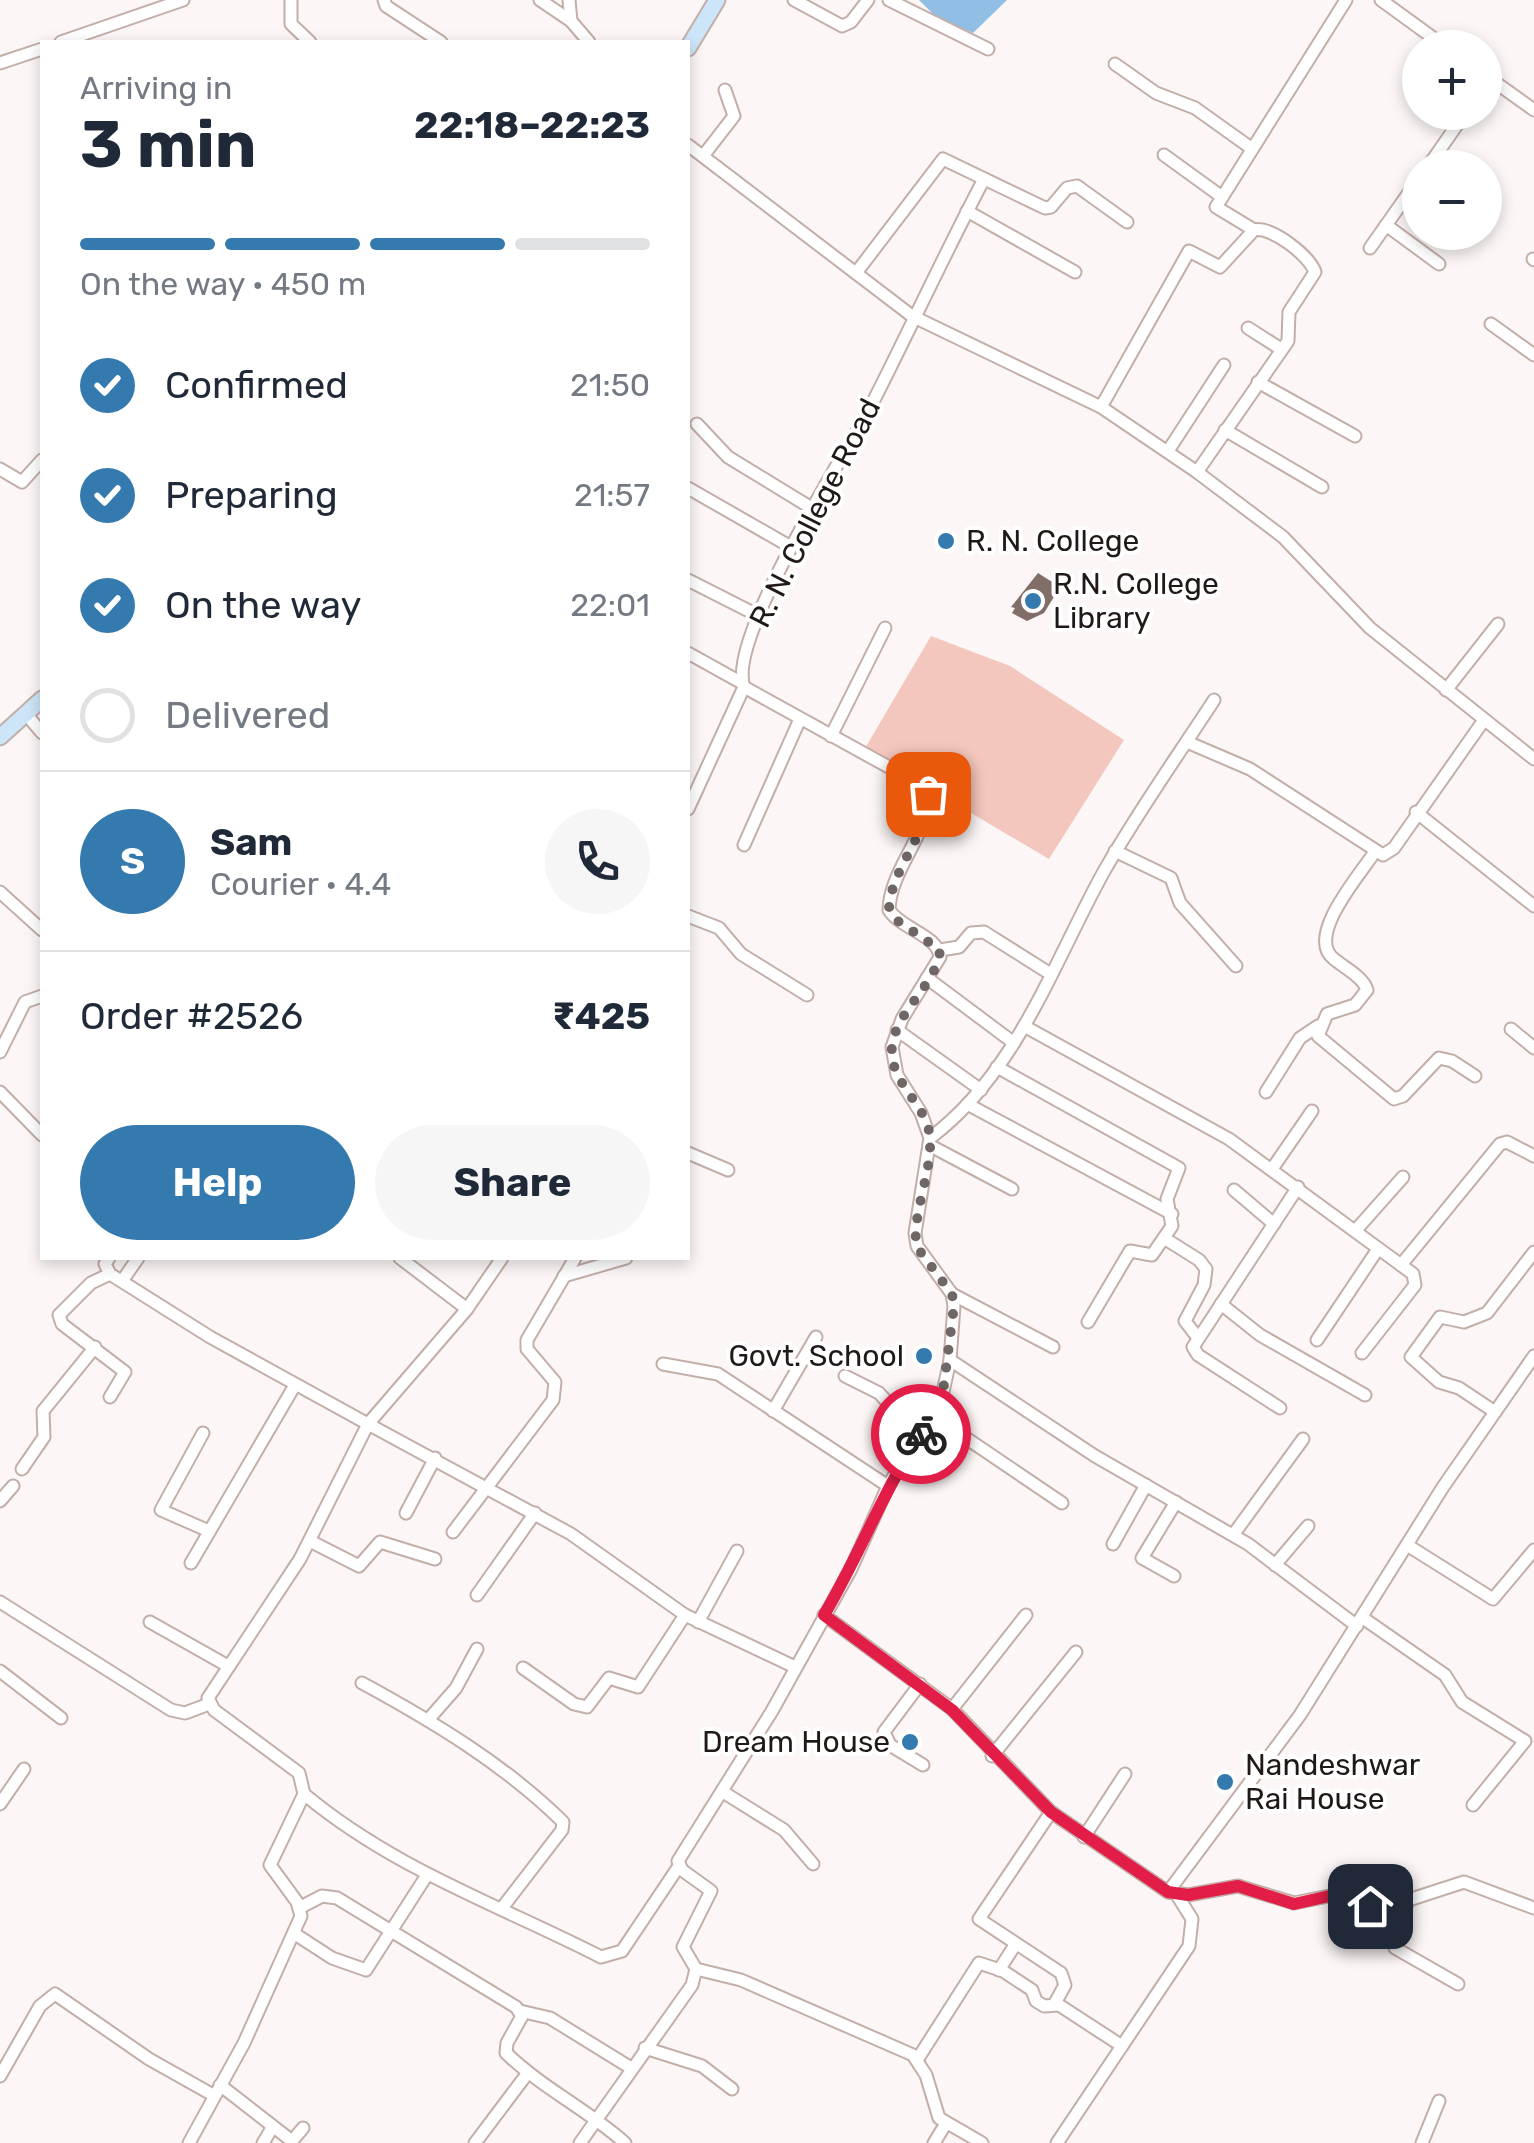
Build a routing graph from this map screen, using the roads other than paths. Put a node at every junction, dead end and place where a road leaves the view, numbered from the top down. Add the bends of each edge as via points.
1 (183, 0) edge
2 (291, 0) edge
3 (384, 0) edge
4 (540, 0) edge
5 (569, 0) edge
6 (794, 0) edge
7 (868, 0) edge
8 (889, 0) edge
9 (1346, 0) edge
10 (1381, 0) edge
11 (710, 3) edge
12 (1400, 5) edge
13 (571, 20) junction
14 (1427, 30) edge
15 (67, 40) edge
16 (308, 40) edge
17 (438, 40) edge
18 (588, 40) edge
19 (690, 44) edge
20 (40, 49) edge
21 (988, 49) dead end
22 (0, 63) edge
23 (1115, 64) dead end
24 (1502, 89) edge
25 (725, 90) dead end
26 (1534, 110) edge
27 (690, 146) edge
28 (1250, 148) junction
29 (1164, 155) dead end
30 (703, 156) junction
31 (984, 179) junction
32 (1222, 196) junction
33 (1402, 202) edge
34 (967, 211) junction
35 (1127, 222) dead end
36 (1386, 224) junction
37 (1254, 230) junction
38 (1370, 248) dead end
39 (1439, 264) dead end
40 (1075, 272) dead end
41 (856, 273) junction
42 (912, 316) junction
43 (1491, 324) dead end
44 (1248, 328) dead end
45 (1281, 349) junction
46 (1534, 355) edge
47 (1224, 365) dead end
48 (1258, 382) junction
49 (1101, 408) junction
50 (697, 424) dead end
51 (1225, 430) junction
52 (1354, 436) dead end
53 (1168, 451) junction
54 (40, 462) edge
55 (0, 469) edge
56 (1197, 472) junction
57 (690, 488) edge
58 (1322, 488) dead end
59 (813, 509) junction
60 (791, 547) junction
61 (690, 581) edge
62 (759, 616) junction
63 (1498, 624) dead end
64 (885, 628) dead end
65 (690, 659) edge
66 (743, 685) junction
67 (1446, 690) junction
68 (1214, 700) dead end
69 (40, 701) edge
70 (26, 714) junction
71 (800, 719) junction
72 (1484, 720) junction
73 (40, 731) edge
74 (830, 736) junction
75 (0, 737) edge
76 (1187, 742) junction
77 (1534, 760) edge
78 (690, 804) edge
79 (1416, 812) junction
80 (744, 844) dead end
81 (1116, 852) junction
82 (1374, 852) junction
83 (0, 892) edge
84 (1534, 906) edge
85 (690, 917) edge
86 (40, 928) edge
87 (940, 950) junction
88 (1236, 966) dead end
89 (1049, 972) junction
90 (928, 978) junction
91 (807, 995) dead end
92 (40, 997) edge
93 (1024, 1026) junction
94 (1318, 1026) junction
95 (1511, 1029) dead end
96 (896, 1030) junction
97 (1014, 1044) junction
98 (1534, 1048) edge
99 (0, 1052) edge
100 (997, 1067) junction
101 (1474, 1076) dead end
102 (981, 1090) junction
103 (0, 1092) edge
104 (1266, 1092) dead end
105 (970, 1105) junction
106 (1312, 1112) dead end
107 (40, 1134) edge
108 (930, 1142) junction
109 (690, 1154) edge
110 (1534, 1156) edge
111 (1272, 1168) junction
112 (728, 1170) dead end
113 (1403, 1176) dead end
114 (1298, 1188) junction
115 (1012, 1189) dead end
116 (1234, 1190) dead end
117 (1172, 1214) junction
118 (1274, 1224) junction
119 (1356, 1230) junction
120 (1164, 1238) junction
121 (1378, 1249) junction
122 (1534, 1252) edge
123 (108, 1260) edge
124 (136, 1260) edge
125 (403, 1260) edge
126 (501, 1260) edge
127 (574, 1260) edge
128 (619, 1260) edge
129 (1401, 1265) junction
130 (564, 1276) junction
131 (116, 1278) junction
132 (952, 1294) junction
133 (1221, 1304) junction
134 (467, 1308) junction
135 (1088, 1322) dead end
136 (816, 1337) dead end
137 (1198, 1338) junction
138 (1317, 1340) dead end
139 (1053, 1346) dead end
140 (95, 1348) junction
141 (1362, 1353) dead end
142 (1534, 1356) edge
143 (950, 1360) junction
144 (663, 1364) dead end
145 (844, 1376) dead end
146 (294, 1385) junction
147 (1365, 1395) dead end
148 (110, 1397) dead end
149 (1280, 1408) dead end
150 (773, 1410) junction
151 (1494, 1412) junction
152 (932, 1415) junction
153 (368, 1424) junction
154 (924, 1430) junction
155 (203, 1433) dead end
156 (1303, 1440) dead end
157 (434, 1458) junction
158 (22, 1469) dead end
159 (1146, 1485) junction
160 (13, 1486) dead end
161 (487, 1486) junction
162 (888, 1486) junction
163 (0, 1500) edge
164 (1176, 1502) junction
165 (1062, 1503) dead end
166 (406, 1512) dead end
167 (535, 1513) junction
168 (1308, 1526) dead end
169 (208, 1531) junction
170 (452, 1532) dead end
171 (1233, 1535) junction
172 (310, 1540) junction
173 (1113, 1544) dead end
174 (1407, 1545) junction
175 (738, 1550) dead end
176 (1534, 1550) edge
177 (435, 1558) dead end
178 (191, 1563) dead end
179 (1275, 1565) junction
180 (1174, 1576) dead end
181 (478, 1595) dead end
182 (0, 1602) edge
183 (686, 1615) junction
184 (824, 1615) junction
185 (1026, 1615) dead end
186 (150, 1622) dead end
187 (698, 1622) junction
188 (1360, 1622) junction
189 (477, 1649) dead end
190 (1076, 1652) dead end
191 (228, 1666) junction
192 (794, 1667) junction
193 (523, 1668) dead end
194 (0, 1671) edge
195 (362, 1683) dead end
196 (920, 1684) junction
197 (209, 1704) junction
198 (952, 1710) junction
199 (61, 1718) dead end
200 (428, 1720) junction
201 (992, 1756) junction
202 (923, 1766) dead end
203 (24, 1769) dead end
204 (1126, 1774) dead end
205 (724, 1792) junction
206 (304, 1794) junction
207 (0, 1804) edge
208 (1473, 1805) dead end
209 (1051, 1812) junction
210 (1084, 1836) junction
211 (813, 1864) dead end
212 (678, 1866) junction
213 (427, 1875) junction
214 (1172, 1893) junction
215 (1410, 1898) junction
216 (299, 1908) junction
217 (502, 1908) junction
218 (1534, 1908) edge
219 (390, 1929) junction
220 (295, 1934) junction
221 (1016, 1945) junction
222 (696, 1969) junction
223 (999, 1970) junction
224 (1458, 1984) dead end
225 (1054, 2004) junction
226 (520, 2011) junction
227 (1122, 2046) junction
228 (644, 2048) junction
229 (917, 2060) junction
230 (631, 2068) junction
231 (527, 2074) junction
232 (0, 2076) edge
233 (732, 2089) dead end
234 (217, 2090) junction
235 (1439, 2101) dead end
236 (597, 2118) junction
237 (945, 2124) junction
238 (272, 2128) junction
239 (303, 2128) dead end
240 (189, 2143) edge
241 (262, 2143) edge
242 (476, 2143) edge
243 (580, 2143) edge
244 (625, 2143) edge
245 (934, 2143) edge
246 (982, 2143) edge
247 (1056, 2143) edge
248 (1422, 2143) edge

1 - 15 street
2 - 16 street via 291,24
3 - 17 street
4 - 13 street
5 - 13 street
6 - 7 street via 842,26
8 - 21 street
9 - 28 street
10 - 12 street
11 - 19 main road
12 - 14 street
13 - 18 street
20 - 22 street
23 - 28 street
24 - 26 street
25 - 30 street via 734,116
27 - 30 street
28 - 32 street
29 - 32 street
30 - 41 street
31 - 34 street, R. N. College Road
31 - 35 street via 1045,208 1077,186
31 - 41 street via 951,160 938,162
32 - 37 street via 1216,208
33 - 36 street
34 - 40 street
34 - 42 street, R. N. College Road
36 - 38 street
36 - 39 street
37 - 45 street via 1268,231 1314,266 1289,312 1290,336
37 - 49 street via 1226,265 1189,251
41 - 42 street
42 - 49 street
42 - 59 street, R. N. College Road
43 - 46 street
44 - 45 street
45 - 48 street
47 - 53 street
48 - 51 street
48 - 52 street
49 - 53 street
50 - 59 street via 728,457
51 - 56 street
51 - 58 street
53 - 56 street
54 - 55 street via 22,482
56 - 67 street via 1282,537 1370,628
57 - 60 street
59 - 60 street, R. N. College Road
60 - 62 street, R. N. College Road
61 - 62 street
62 - 66 street, R. N. College Road via 742,664
63 - 67 street
64 - 74 street
65 - 66 street
66 - 71 street
66 - 78 street, R. N. College Road
67 - 72 street
68 - 76 street
69 - 70 main road
70 - 73 street
70 - 75 main road
71 - 74 street
71 - 80 street
72 - 77 street
72 - 79 street
74 - 87 street via 928,794 889,910
76 - 81 street
76 - 82 street via 1250,769
79 - 82 street via 1390,853
79 - 84 street
81 - 88 street via 1170,878 1180,903
81 - 89 street
82 - 94 street via 1323,942 1366,990 1359,1003 1332,1010
83 - 86 street
85 - 91 street via 719,928 742,954
87 - 89 street via 984,932
87 - 90 street
89 - 93 street
90 - 96 street
90 - 97 street
92 - 99 street via 25,1002
93 - 97 street
93 - 111 street
94 - 101 street via 1322,1040 1394,1099 1439,1058
94 - 104 street via 1296,1043
95 - 98 street
96 - 102 street
96 - 108 street via 893,1062
97 - 100 street
100 - 102 street
100 - 117 street via 1176,1164 1167,1199
102 - 105 street
103 - 107 street
105 - 108 street
105 - 117 street
106 - 111 street
108 - 115 street
108 - 132 street via 916,1246
109 - 112 street
110 - 129 street via 1500,1144
111 - 114 street
113 - 119 street
114 - 118 street
114 - 119 street
116 - 118 street
117 - 120 street
118 - 133 street
119 - 121 street
120 - 135 street via 1152,1254 1130,1252
120 - 137 street via 1206,1270 1185,1321
121 - 129 street
121 - 138 street
122 - 151 street via 1487,1313 1464,1322 1440,1317 1411,1357 1439,1382
123 - 131 street via 104,1264
124 - 131 street
125 - 134 street
126 - 134 street
127 - 130 street
128 - 130 street
129 - 141 street via 1414,1274 1415,1285
130 - 161 street via 527,1340 554,1382 554,1400
131 - 140 street via 91,1282 59,1315
131 - 146 street
132 - 139 street
132 - 143 street
133 - 137 street
133 - 147 street via 1260,1335
134 - 153 street
136 - 150 street
137 - 149 street via 1194,1351
140 - 148 street via 126,1372
140 - 158 street via 43,1412 44,1438
142 - 151 street
143 - 152 street
143 - 159 street
144 - 150 street via 710,1371
145 - 154 street via 879,1393
146 - 153 street
146 - 169 street
150 - 162 street
151 - 174 street
152 - 154 street
152 - 165 street
153 - 157 street
153 - 172 street
154 - 162 street
155 - 169 street via 161,1510
156 - 171 street
157 - 161 street
157 - 166 street
159 - 164 street
159 - 173 street
160 - 163 street
161 - 167 street
161 - 170 street
162 - 184 street
164 - 171 street
164 - 180 street via 1142,1558
167 - 181 street
167 - 183 street
168 - 179 street
169 - 178 street
171 - 179 street
172 - 177 street via 359,1566 380,1542
172 - 191 street
174 - 176 street via 1493,1599
174 - 188 street
175 - 187 street
179 - 188 street
182 - 197 street via 171,1710 185,1713
183 - 187 street
183 - 193 street via 638,1687 609,1678 587,1707
184 - 192 street
184 - 196 street
185 - 198 street
186 - 191 street
187 - 192 street
188 - 208 street via 1445,1676 1462,1702 1525,1741
188 - 214 street
189 - 200 street
190 - 201 street
191 - 197 street
192 - 205 street
194 - 199 street
195 - 200 street
196 - 198 street
196 - 202 street via 884,1738
197 - 206 street via 290,1763
198 - 201 street
200 - 217 street via 543,1799 563,1822
201 - 209 street
203 - 207 street
204 - 210 street
205 - 211 street via 784,1830
205 - 212 street
206 - 213 street
206 - 216 street via 270,1865
209 - 210 street
209 - 221 street via 980,1912 978,1920
210 - 214 street
212 - 217 street via 616,1956 600,1956
212 - 222 street via 711,1891 683,1947
213 - 217 street
213 - 219 street
214 - 215 street via 1238,1886 1294,1904 1338,1894 1378,1908
214 - 227 street via 1192,1919 1188,1946
215 - 218 street via 1464,1882
215 - 224 street via 1393,1930 1395,1948
216 - 219 street via 332,1896
216 - 220 street
219 - 220 street via 366,1970
219 - 226 street
220 - 234 street
221 - 223 street
221 - 225 street via 1066,1978
222 - 228 street via 686,1994
222 - 229 street via 740,1980
223 - 225 street via 1032,1990 1036,2002
223 - 229 street via 979,1963
225 - 227 street
226 - 230 street via 550,2018
226 - 231 street via 505,2048
227 - 247 street
228 - 230 street
228 - 233 street via 702,2066
229 - 237 street
230 - 236 street
231 - 236 street
231 - 242 street
232 - 234 street via 40,2006 55,1994 149,2060
234 - 238 street
234 - 240 street
235 - 248 street
236 - 243 street
236 - 244 street
237 - 245 street
237 - 246 street
238 - 239 street via 294,2142
238 - 241 street

